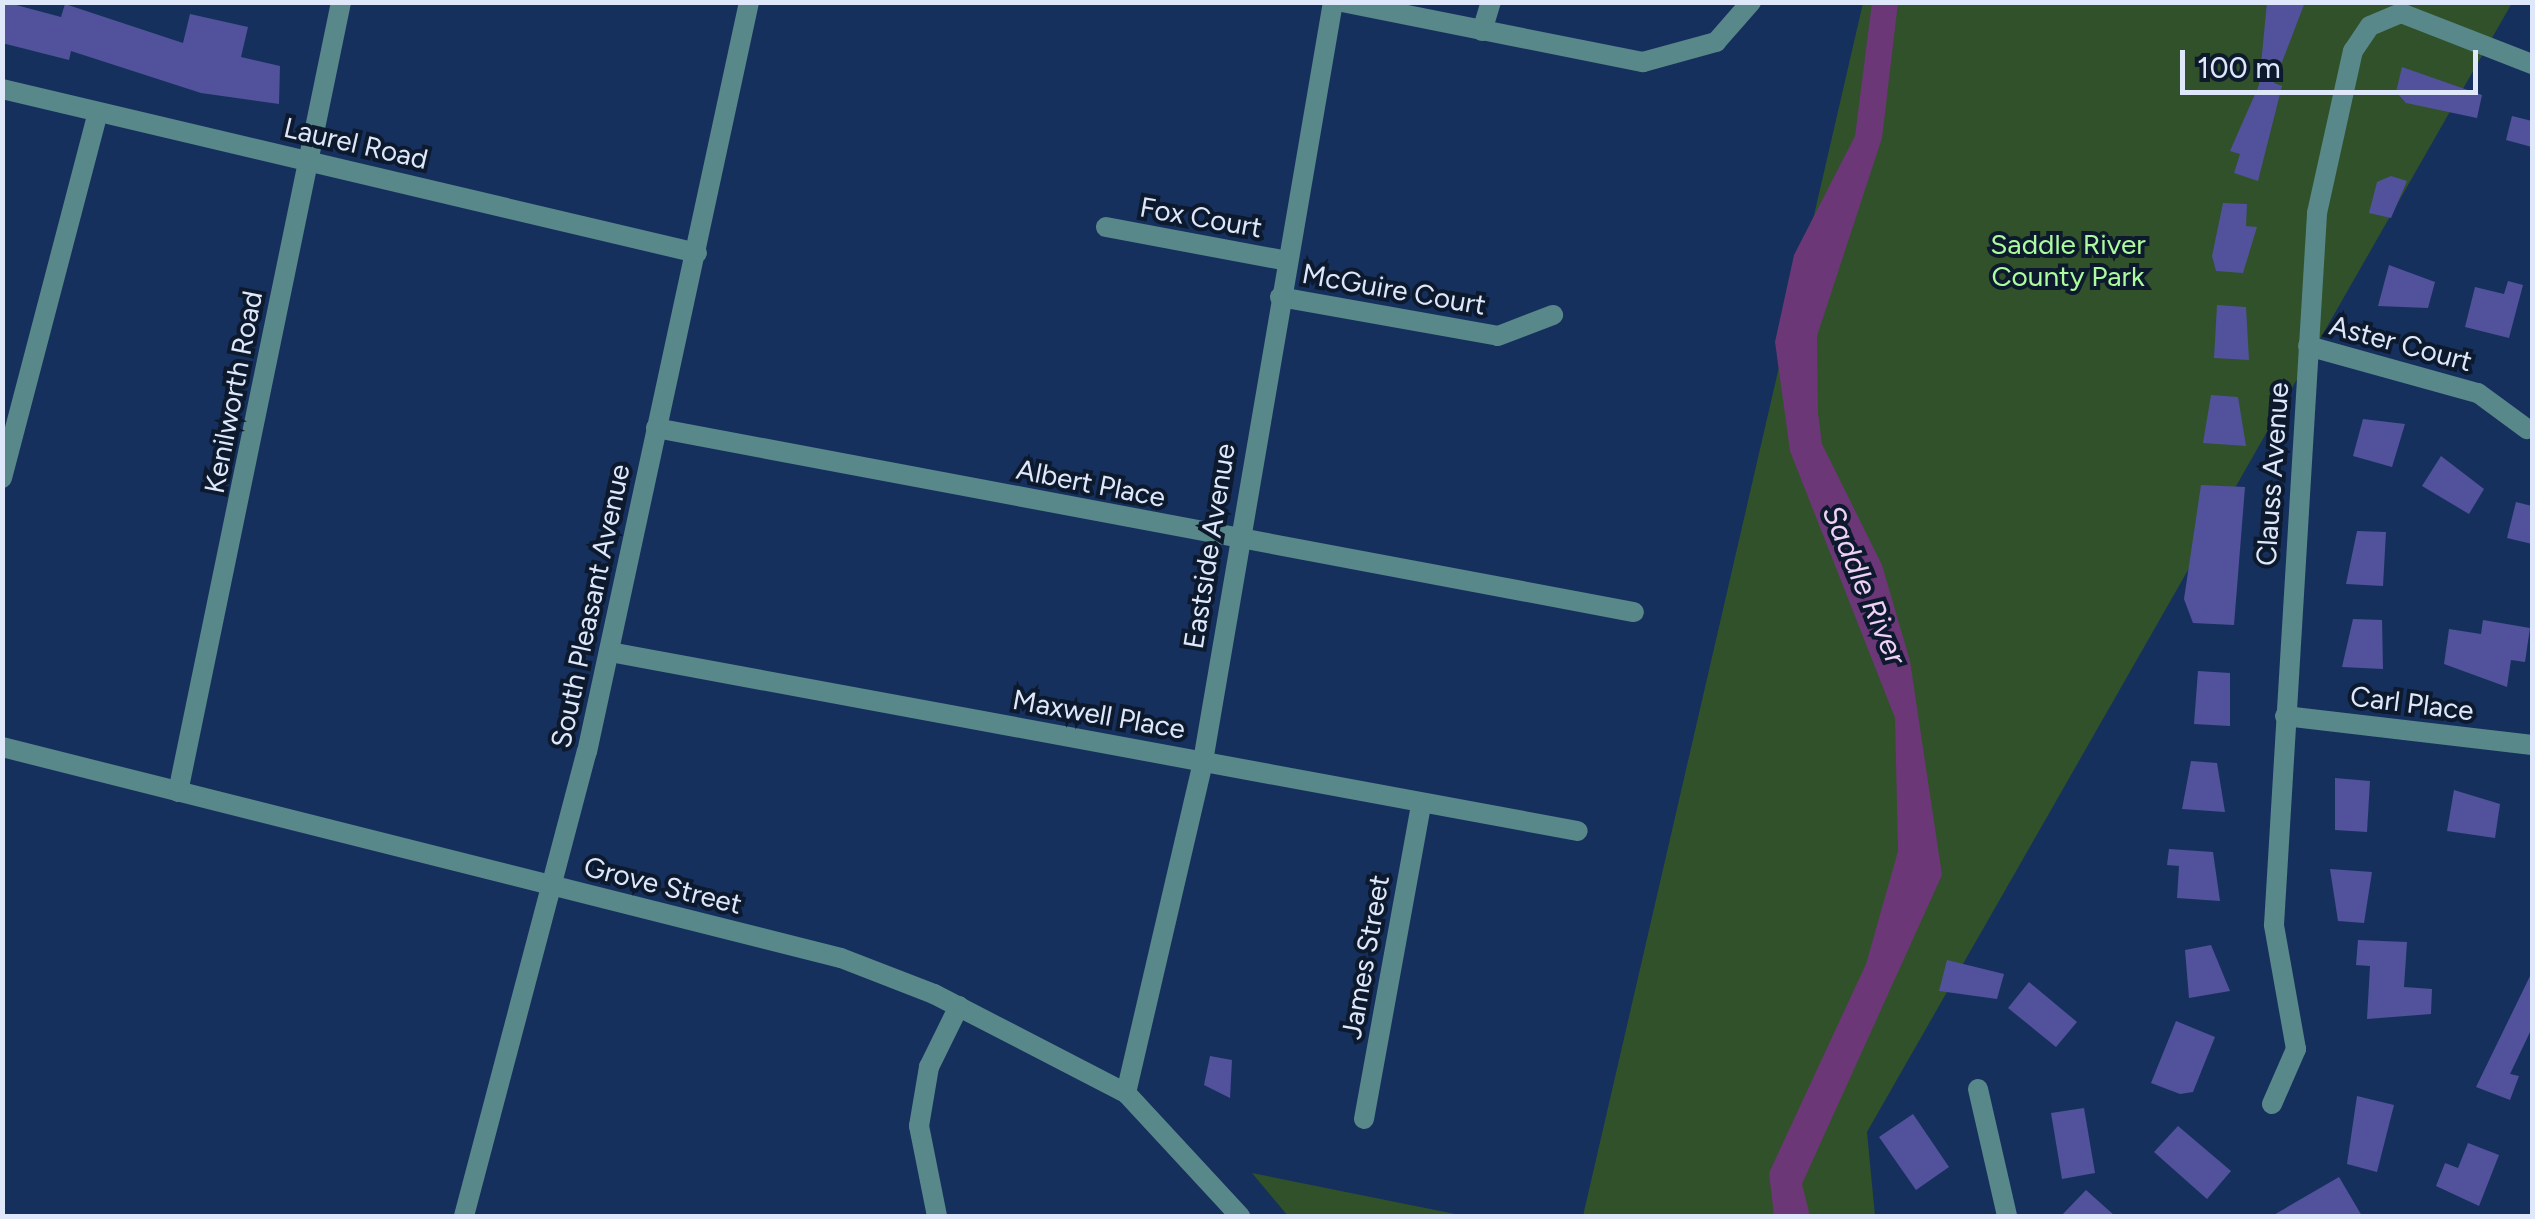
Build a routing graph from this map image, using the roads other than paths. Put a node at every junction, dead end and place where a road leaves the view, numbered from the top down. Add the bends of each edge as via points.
1 (340, 2) edge
2 (749, 2) edge
3 (1333, 2) edge
4 (1342, 2) edge
5 (1491, 2) edge
6 (1751, 2) edge
7 (1482, 30) junction
8 (2532, 64) edge
9 (2, 89) edge
10 (98, 113) junction
11 (307, 160) junction
12 (1106, 227) dead end
13 (697, 253) junction
14 (1287, 260) junction
15 (1280, 297) junction
16 (1552, 315) dead end
17 (2308, 346) junction
18 (656, 428) junction
19 (2526, 429) dead end
20 (2, 478) edge
21 (1237, 540) junction
22 (1634, 612) dead end
23 (610, 652) junction
24 (2285, 716) junction
25 (2532, 745) edge
26 (2, 747) edge
27 (1203, 761) junction
28 (178, 792) junction
29 (1421, 804) junction
30 (1578, 832) dead end
31 (550, 885) junction
32 (959, 1006) junction
33 (1978, 1089) dead end
34 (1126, 1094) junction
35 (2272, 1104) dead end
36 (1364, 1119) dead end
37 (464, 1216) edge
38 (937, 1216) edge
39 (1240, 1216) edge
40 (2007, 1216) edge

1 - 11 street, Kenilworth Road
2 - 13 street, South Pleasant Avenue
3 - 14 street, Eastside Avenue
4 - 7 street
5 - 7 street
6 - 7 street via 1716,42 1668,61
8 - 17 street, Clauss Avenue via 2418,15 2385,17 2360,38 2317,213
9 - 10 street, Laurel Road
10 - 11 street, Laurel Road
10 - 20 street
11 - 13 street, Laurel Road
11 - 28 street, Kenilworth Road
12 - 14 street, Fox Court
13 - 18 street, South Pleasant Avenue
14 - 15 street, Eastside Avenue
15 - 16 street, McGuire Court via 1498,336
15 - 21 street, Eastside Avenue
17 - 19 street, Aster Court via 2478,393
17 - 24 street, Clauss Avenue
18 - 21 street, Albert Place
18 - 23 street, South Pleasant Avenue
21 - 22 street, Albert Place
21 - 27 street, Eastside Avenue
23 - 27 street, Maxwell Place
23 - 31 street, South Pleasant Avenue
24 - 25 street, Carl Place
24 - 35 street, Clauss Avenue via 2274,925 2296,1049
26 - 28 street, Grove Street
27 - 29 street, Maxwell Place
27 - 34 street, Eastside Avenue
28 - 31 street, Grove Street
29 - 30 street, Maxwell Place
29 - 36 street, James Street
31 - 32 street, Grove Street via 841,958
31 - 37 street, South Pleasant Avenue
32 - 34 street, Grove Street
32 - 38 street via 929,1066 919,1126
33 - 40 street
34 - 39 street, Grove Street

